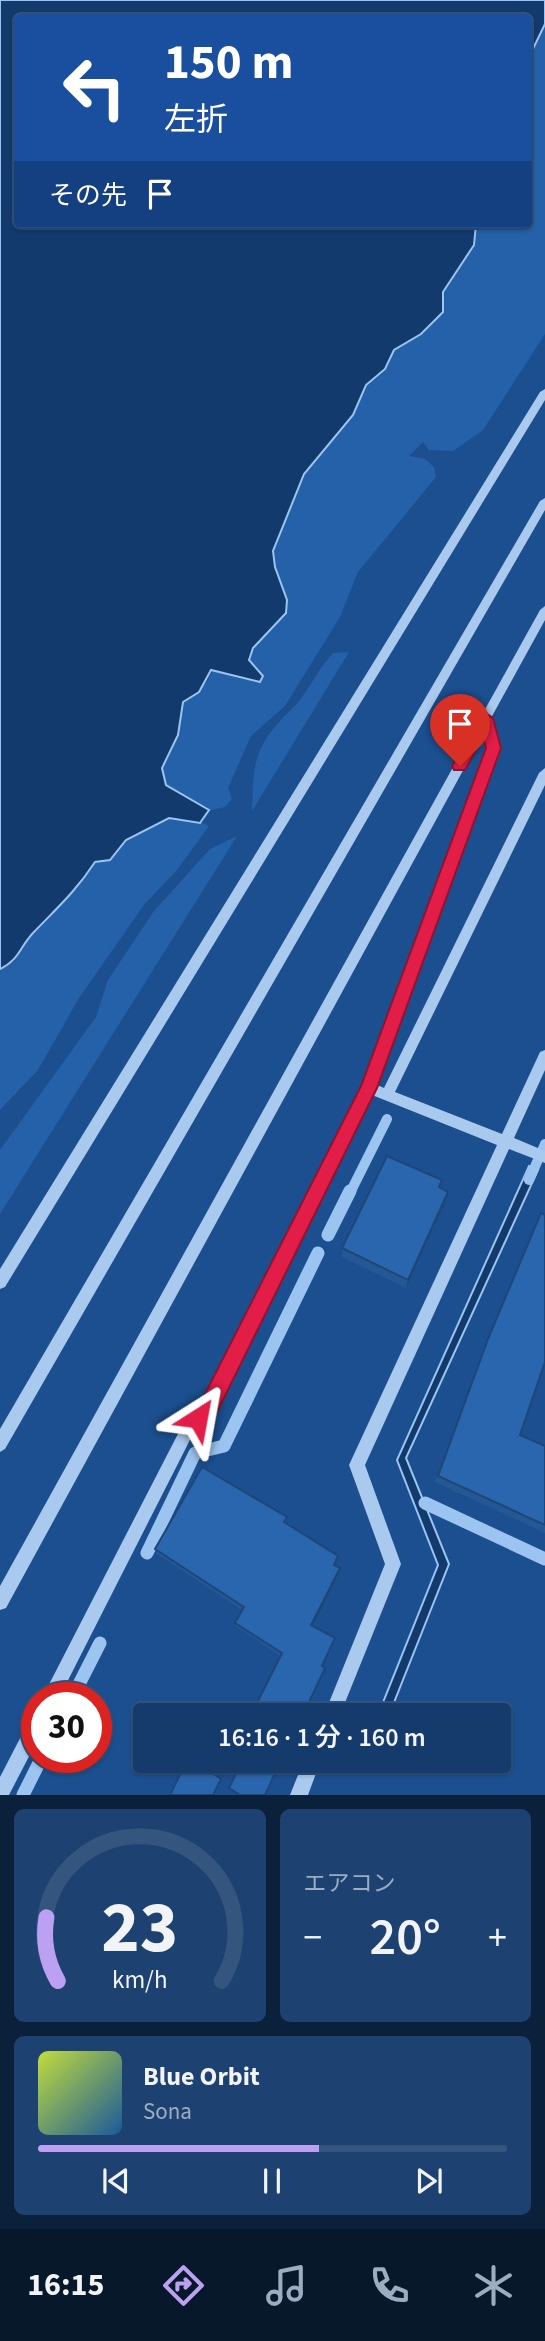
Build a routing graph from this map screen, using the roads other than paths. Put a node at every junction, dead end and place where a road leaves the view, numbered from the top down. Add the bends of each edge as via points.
1 (545, 392) edge
2 (545, 501) edge
3 (545, 610) edge
4 (486, 718) junction
5 (545, 773) edge
6 (545, 1056) edge
7 (369, 1088) junction
8 (387, 1095) junction
9 (506, 1141) junction
10 (545, 1157) edge
11 (0, 1282) edge
12 (0, 1444) edge
13 (0, 1602) edge
14 (58, 1682) edge
15 (337, 1703) edge
16 (21, 1754) edge
17 (308, 1773) edge
18 (0, 1795) edge
19 (299, 1795) edge

1 - 11 street
2 - 12 street
3 - 4 street
4 - 7 street via 494,748
4 - 13 street
5 - 8 street
6 - 9 street
7 - 8 street
7 - 14 street via 210,1405 187,1431
8 - 9 street
9 - 10 street
9 - 15 street via 357,1465 393,1564
16 - 18 street
17 - 19 street

